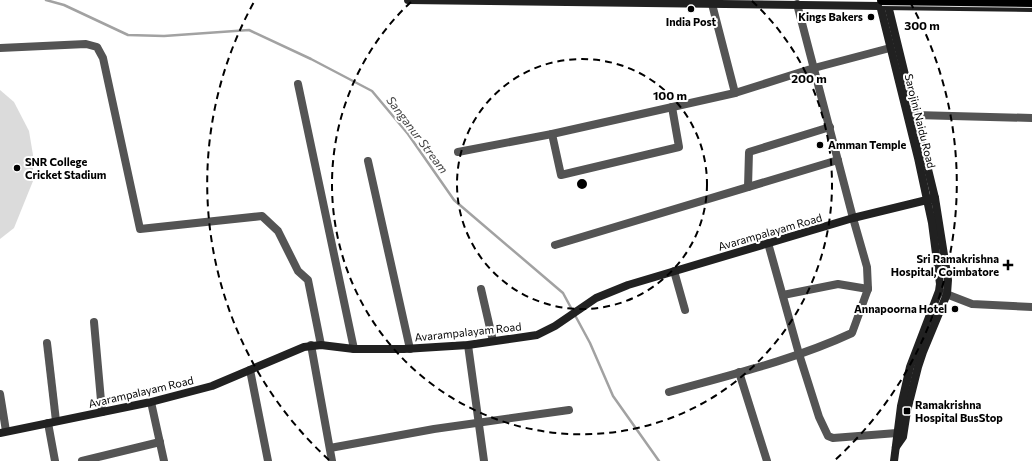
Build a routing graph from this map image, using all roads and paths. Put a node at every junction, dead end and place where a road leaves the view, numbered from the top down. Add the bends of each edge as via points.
1 (408, 0) edge
2 (737, 2) edge
3 (1032, 2) edge
4 (884, 3) edge
5 (712, 4) junction
6 (797, 4) junction
7 (1032, 8) edge
8 (0, 48) edge
9 (890, 48) junction
10 (814, 68) junction
11 (298, 84) dead end
12 (735, 93) junction
13 (672, 107) junction
14 (915, 115) junction
15 (1032, 118) edge
16 (830, 128) junction
17 (552, 134) junction
18 (458, 152) dead end
19 (838, 160) junction
20 (368, 161) dead end
21 (748, 187) junction
22 (931, 199) junction
23 (853, 218) junction
24 (768, 244) junction
25 (555, 245) dead end
26 (674, 272) junction
27 (868, 288) junction
28 (481, 289) dead end
29 (943, 293) junction
30 (784, 295) junction
31 (1032, 307) edge
32 (684, 310) dead end
33 (94, 322) dead end
34 (493, 341) junction
35 (47, 342) dead end
36 (311, 345) junction
37 (321, 345) junction
38 (468, 345) junction
39 (354, 349) junction
40 (410, 349) junction
41 (799, 354) junction
42 (250, 370) junction
43 (739, 372) junction
44 (668, 392) dead end
45 (0, 394) edge
46 (151, 402) junction
47 (569, 410) dead end
48 (102, 412) junction
49 (52, 422) junction
50 (479, 422) junction
51 (3, 432) edge
52 (897, 433) junction
53 (160, 442) junction
54 (896, 447) junction
55 (330, 448) junction
56 (55, 461) edge
57 (82, 461) edge
58 (164, 461) edge
59 (268, 461) edge
60 (332, 461) edge
61 (484, 461) edge
62 (768, 461) edge
63 (894, 461) edge

1 - 5 street
2 - 5 street
2 - 6 street
3 - 4 main road, bridge
4 - 6 street
4 - 7 street
4 - 9 street, Sarojini Naidu Road
4 - 14 street
5 - 12 street
6 - 10 street
8 - 37 street via 86,44 97,47 103,58 140,229 262,216 278,231 298,271 308,280
9 - 10 street
9 - 22 street, Sarojini Naidu Road
10 - 12 street
10 - 16 street
11 - 39 street
12 - 13 street
13 - 17 street
13 - 17 street via 679,147 561,175
14 - 15 street
14 - 22 street
16 - 19 street
16 - 21 street via 749,152
17 - 18 street
19 - 21 street
19 - 23 street
20 - 40 street
21 - 25 street
22 - 23 street, Avarampalayam Road
22 - 29 street
23 - 24 street, Avarampalayam Road
23 - 27 street via 868,267
24 - 26 street, Avarampalayam Road
24 - 30 street
26 - 32 street
26 - 34 street, Avarampalayam Road via 628,285 596,298 555,326 537,334
27 - 30 street via 838,284
27 - 41 street via 852,333
28 - 34 street
29 - 31 street via 972,304
29 - 52 street via 910,366
29 - 54 street via 914,381 903,437
30 - 41 street
33 - 48 street
34 - 38 street, Avarampalayam Road
35 - 49 street
36 - 37 street, Avarampalayam Road
36 - 42 street, Avarampalayam Road
36 - 55 street
37 - 39 street, Avarampalayam Road
38 - 40 street, Avarampalayam Road
38 - 50 street
39 - 40 street, Avarampalayam Road
41 - 43 street
41 - 52 street via 828,436 833,438
42 - 46 street, Avarampalayam Road via 212,386
42 - 59 street
43 - 44 street
43 - 62 street
45 - 51 street
46 - 48 street, Avarampalayam Road
46 - 53 street
47 - 50 street
48 - 49 street, Avarampalayam Road
49 - 51 street, Avarampalayam Road
49 - 56 street
50 - 55 street
50 - 61 street
52 - 54 street
53 - 57 street
53 - 58 street
54 - 63 street
55 - 60 street

